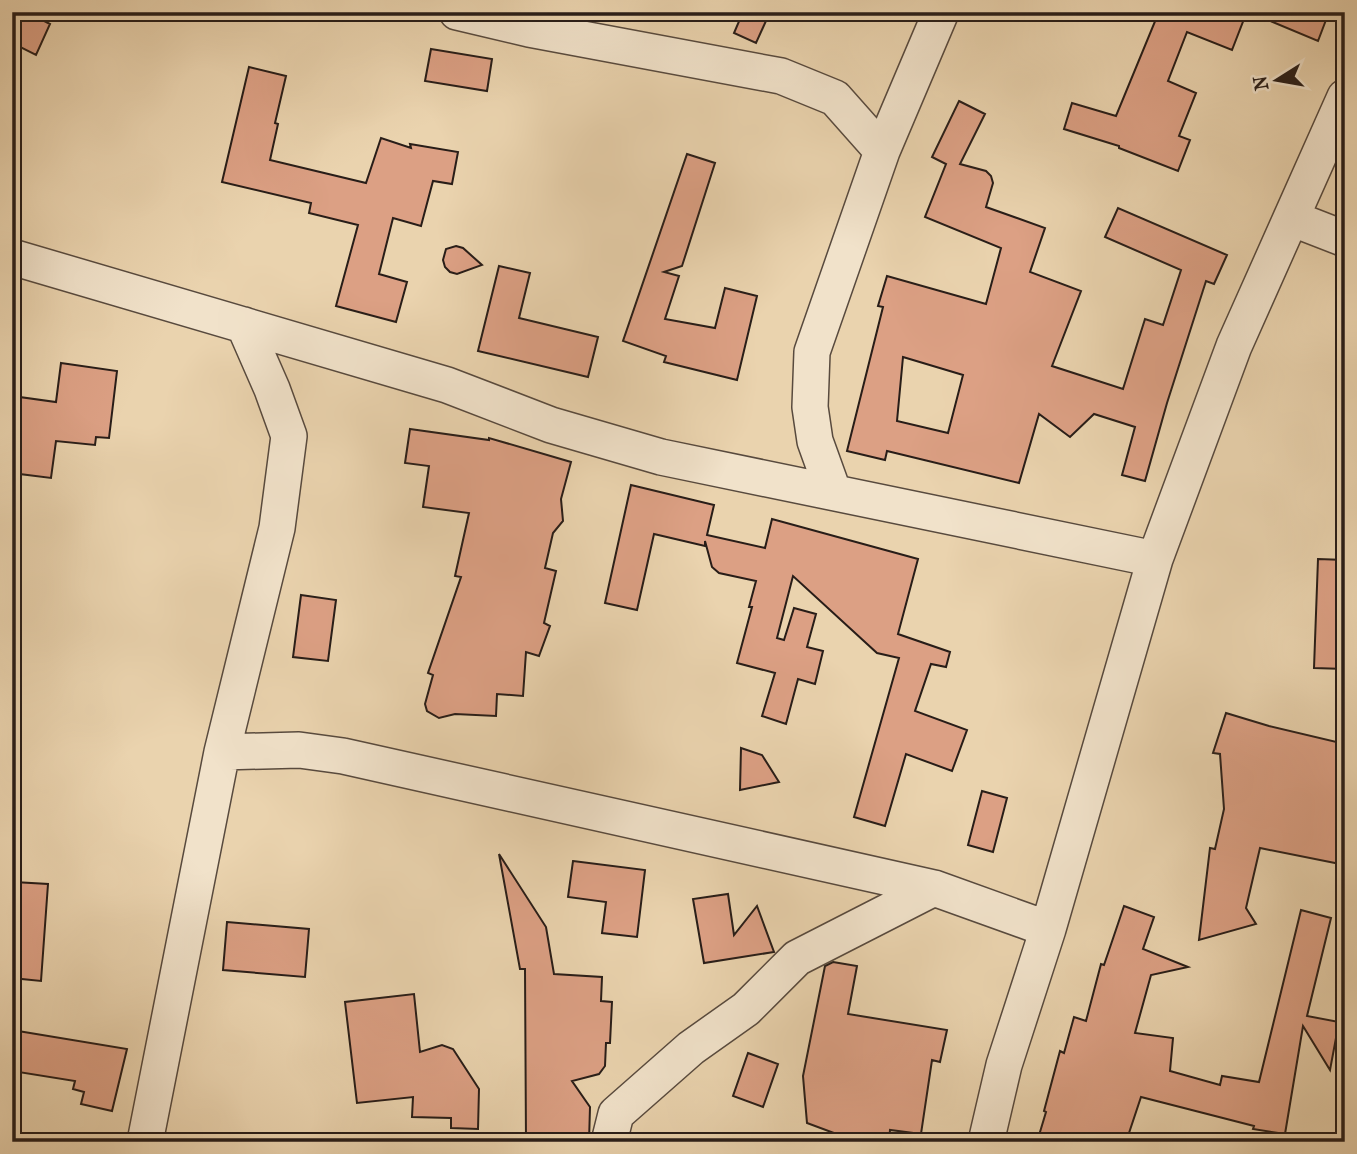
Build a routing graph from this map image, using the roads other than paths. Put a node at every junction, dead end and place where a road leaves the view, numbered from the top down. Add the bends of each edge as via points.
1 (457, 12) edge
2 (941, 12) edge
3 (1345, 97) edge
4 (883, 151) junction
5 (1291, 218) junction
6 (1345, 239) edge
7 (12, 257) edge
8 (244, 325) junction
9 (833, 491) junction
10 (1155, 559) junction
11 (222, 752) junction
12 (934, 888) junction
13 (1048, 929) junction
14 (145, 1142) edge
15 (609, 1142) edge
16 (986, 1142) edge

1 - 4 street via 781,76 835,98
2 - 4 street
3 - 5 street
4 - 9 street via 812,352 810,407 815,441
5 - 6 street
5 - 10 street via 1234,346
7 - 8 street
8 - 9 street via 447,385 551,425 661,457
8 - 11 street via 289,436 277,528
9 - 10 street
10 - 13 street
11 - 12 street via 299,750 343,756
11 - 14 street
12 - 13 street
12 - 15 street via 797,958 746,1009 691,1048 616,1114
13 - 16 street via 1004,1065

